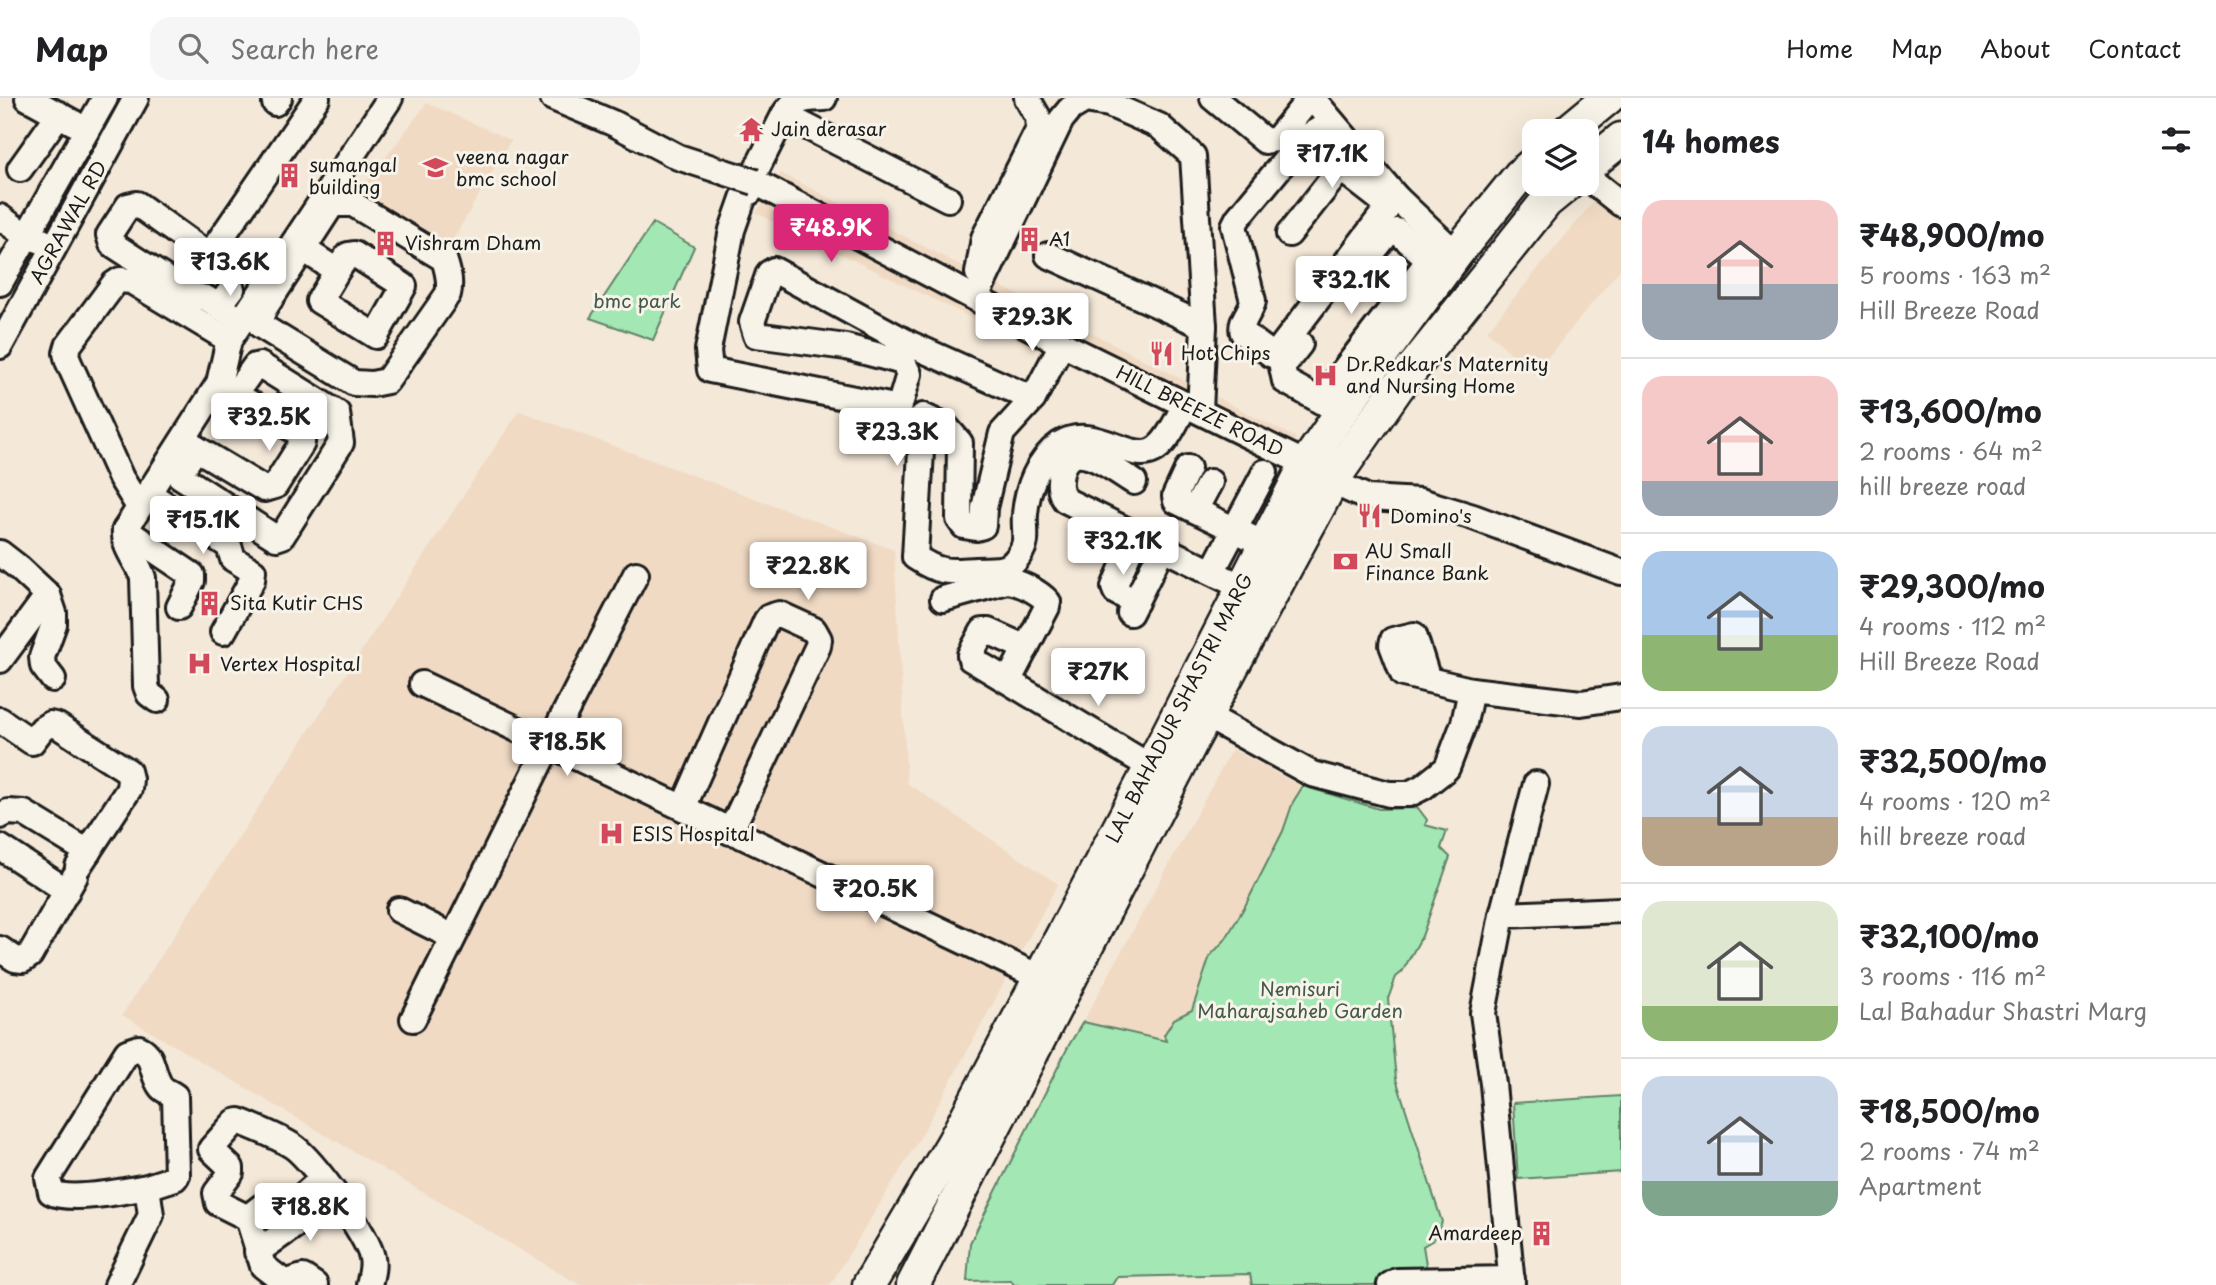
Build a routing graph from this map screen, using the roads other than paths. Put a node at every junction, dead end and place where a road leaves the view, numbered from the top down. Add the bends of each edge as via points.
1 (29, 98) edge
2 (105, 98) edge
3 (136, 98) edge
4 (317, 98) edge
5 (390, 98) edge
6 (553, 98) edge
7 (824, 98) edge
8 (1027, 98) edge
9 (1213, 98) edge
10 (1608, 98) edge
11 (1303, 101) edge
12 (59, 114) junction
13 (784, 115) junction
14 (1583, 119) edge
15 (1331, 123) junction
16 (86, 131) junction
17 (1303, 139) junction
18 (1621, 139) edge
19 (672, 144) dead end
20 (1599, 157) edge
21 (1341, 168) junction
22 (20, 169) dead end
23 (1522, 174) edge
24 (753, 181) junction
25 (1599, 187) edge
26 (1553, 196) edge
27 (948, 199) dead end
28 (1392, 201) junction
29 (1621, 204) edge
30 (0, 217) edge
31 (1289, 234) dead end
32 (26, 236) junction
33 (55, 244) junction
34 (299, 246) junction
35 (1048, 255) dead end
36 (1443, 262) junction
37 (337, 271) dead end
38 (0, 283) edge
39 (976, 297) junction
40 (1204, 326) junction
41 (235, 331) junction
42 (1062, 344) junction
43 (0, 346) edge
44 (907, 353) junction
45 (1007, 387) junction
46 (227, 389) junction
47 (1033, 399) junction
48 (1331, 406) junction
49 (1193, 407) junction
50 (899, 408) junction
51 (923, 416) junction
52 (1002, 433) junction
53 (189, 444) junction
54 (1327, 460) junction
55 (1188, 468) dead end
56 (959, 470) junction
57 (1265, 472) dead end
58 (992, 476) junction
59 (1134, 482) dead end
60 (1210, 482) dead end
61 (154, 498) junction
62 (1195, 510) junction
63 (1234, 529) junction
64 (1096, 533) dead end
65 (131, 534) junction
66 (1264, 544) junction
67 (1130, 549) junction
68 (0, 554) edge
69 (1156, 561) junction
70 (1212, 572) junction
71 (1621, 572) edge
72 (636, 574) dead end
73 (1239, 593) junction
74 (48, 595) junction
75 (943, 599) dead end
76 (179, 607) dead end
77 (223, 632) dead end
78 (1026, 648) junction
79 (0, 660) edge
80 (53, 679) dead end
81 (1009, 680) junction
82 (1428, 680) dead end
83 (422, 684) dead end
84 (1471, 690) junction
85 (1621, 697) edge
86 (158, 700) dead end
87 (1207, 716) junction
88 (0, 720) edge
89 (0, 740) edge
90 (32, 742) junction
91 (549, 744) junction
92 (1151, 767) junction
93 (1536, 784) dead end
94 (683, 808) junction
95 (0, 816) edge
96 (730, 832) junction
97 (0, 847) edge
98 (77, 871) junction
99 (399, 910) dead end
100 (1621, 911) edge
101 (1502, 915) junction
102 (453, 937) junction
103 (0, 949) edge
104 (1038, 977) junction
105 (413, 1019) dead end
106 (322, 1179) junction
107 (147, 1187) junction
108 (295, 1203) junction
109 (248, 1218) junction
110 (257, 1252) junction
111 (931, 1253) junction
112 (1512, 1282) edge
113 (117, 1285) edge
114 (315, 1285) edge
115 (369, 1285) edge
116 (869, 1285) edge
117 (913, 1285) edge
118 (941, 1285) edge
119 (1390, 1285) edge

1 - 12 street
2 - 16 street, AGRAWAL RD
3 - 33 street, AGRAWAL RD
4 - 41 street via 213,250 201,250 137,204 128,206 109,235 112,244 191,295 226,298
5 - 34 street
6 - 24 street, HILL BREEZE ROAD, bridge via 678,157
7 - 13 street via 798,100
8 - 39 street via 1039,129 984,238
9 - 11 street via 1272,142
10 - 14 main road
11 - 15 street
12 - 16 street
12 - 22 street
13 - 24 street
13 - 27 street
15 - 17 street
15 - 28 street
16 - 32 street, AGRAWAL RD
17 - 21 street
17 - 28 street via 1234,226 1252,301 1243,332 1272,355
18 - 20 main road
19 - 24 street
21 - 28 street
21 - 31 street
23 - 36 main road, LAL BAHADUR SHASTRI MARG
24 - 39 street, HILL BREEZE ROAD
24 - 50 street via 733,230 709,350 710,370
25 - 29 street
26 - 54 main road, LAL BAHADUR SHASTRI MARG via 1397,388
28 - 36 street
30 - 32 street
32 - 33 street
32 - 38 street, AGRAWAL RD
33 - 43 street, AGRAWAL RD
34 - 34 street via 331,206 353,204 444,259 448,294 387,381 354,383 261,326 264,309
34 - 37 street
34 - 41 street
35 - 40 street
36 - 48 main road, LAL BAHADUR SHASTRI MARG
36 - 48 street via 1402,234 1388,233 1282,366 1285,381
39 - 40 street via 1061,120 1085,100 1109,104 1159,126 1193,156
39 - 42 street, HILL BREEZE ROAD
40 - 49 street
41 - 46 street
41 - 61 street via 131,281 120,280 68,346 68,362 121,478
42 - 47 street
42 - 49 street, HILL BREEZE ROAD
44 - 44 street via 783,273 769,273 752,322 756,335
44 - 45 street
44 - 50 street via 909,374
45 - 47 street
45 - 52 street via 999,419
46 - 53 street
46 - 53 street via 302,438 275,486 264,489
46 - 53 street via 260,365 337,413 341,443 282,536 276,538 180,476
47 - 52 street
48 - 54 main road, LAL BAHADUR SHASTRI MARG
49 - 51 street via 1153,451 1141,454 1086,437 1062,442 1049,453 1032,481 1024,517 1026,543 1015,560 1007,567 950,572 933,569 915,557
49 - 54 street, HILL BREEZE ROAD
50 - 51 street
51 - 56 street via 946,427 960,443
52 - 58 street
53 - 61 street
54 - 66 main road, LAL BAHADUR SHASTRI MARG
54 - 71 street, HILL BREEZE ROAD via 1368,498 1420,501
54 - 87 main road, LAL BAHADUR SHASTRI MARG
55 - 62 street via 1175,498
56 - 58 street
56 - 58 street via 959,519 964,526 983,526
57 - 63 street
59 - 70 street via 1082,454 1070,456 1059,481 1065,499
60 - 62 street
61 - 65 street
61 - 77 street via 229,546 233,559 253,571
62 - 63 street
63 - 66 street
63 - 70 street
64 - 67 street
65 - 76 street via 192,575
65 - 86 street via 124,540 143,578 146,686
66 - 73 main road, LAL BAHADUR SHASTRI MARG
67 - 69 street
67 - 69 street via 1114,587 1133,608
68 - 74 street
69 - 73 street
70 - 73 street
72 - 91 street
73 - 92 main road, LAL BAHADUR SHASTRI MARG
74 - 79 street
74 - 80 street via 54,624 42,657
75 - 78 street via 1007,581 1044,597 1047,607
78 - 81 street
78 - 81 street via 988,631 981,633 971,659
81 - 92 street
82 - 84 street
83 - 91 street
84 - 85 street via 1581,703
84 - 87 street via 1447,768 1409,794 1389,794 1312,774
87 - 111 main road, LAL BAHADUR SHASTRI MARG
88 - 90 street
89 - 90 street via 24,751
90 - 98 street via 50,724 58,726 128,771 129,789
91 - 94 street
91 - 102 street
92 - 104 main road, LAL BAHADUR SHASTRI MARG
93 - 101 street
94 - 96 street
94 - 96 street via 766,621 779,614 814,630 818,646
95 - 98 street via 24,813
96 - 104 street
97 - 98 street
98 - 103 street via 30,955 15,959
99 - 102 street
100 - 101 street
101 - 112 street via 1483,1013
102 - 105 street
104 - 116 main road, LAL BAHADUR SHASTRI MARG via 953,1143
106 - 108 street
106 - 109 street via 291,1145 235,1122 211,1149 231,1173 216,1198
106 - 115 street via 372,1256
107 - 107 street via 58,1196 48,1185 51,1171 127,1052 139,1048 149,1056 160,1086 174,1096 178,1172 175,1178
107 - 113 street via 150,1215
108 - 109 street via 263,1203
108 - 110 street via 294,1226
109 - 110 street
110 - 114 street via 263,1266 281,1281 303,1277
111 - 117 main road, LAL BAHADUR SHASTRI MARG
111 - 118 main road
112 - 119 street via 1397,1281

